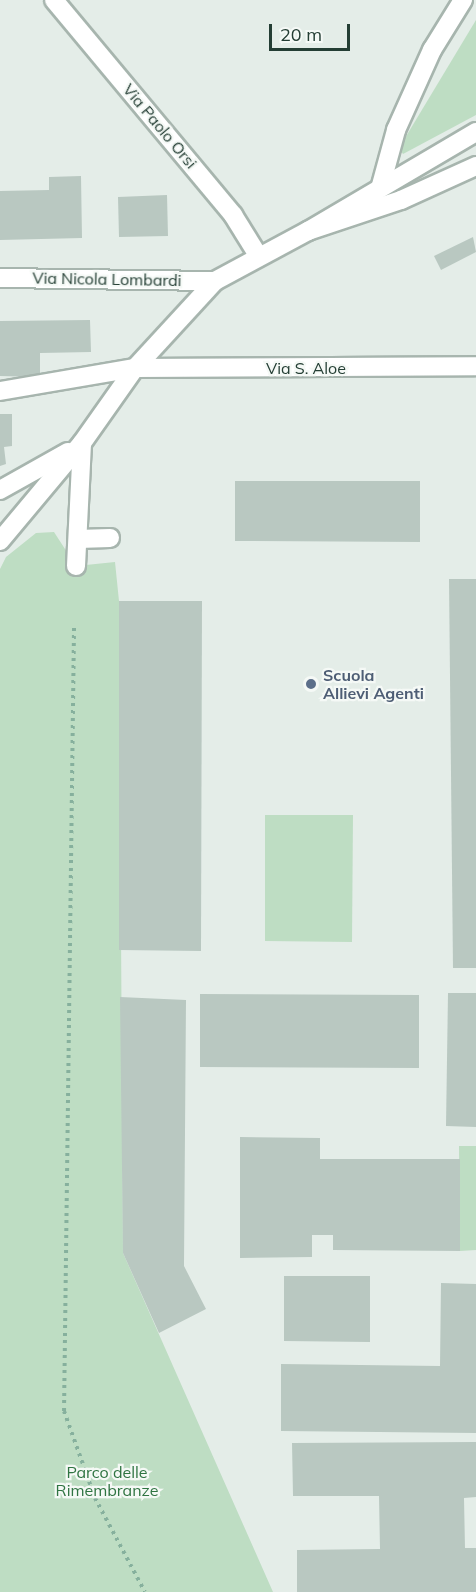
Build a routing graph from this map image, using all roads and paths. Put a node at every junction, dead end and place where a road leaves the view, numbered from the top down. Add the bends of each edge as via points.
1 (54, 0) edge
2 (463, 0) edge
3 (476, 132) edge
4 (476, 166) edge
5 (381, 185) junction
6 (308, 231) junction
7 (259, 258) junction
8 (0, 278) edge
9 (215, 281) junction
10 (476, 366) edge
11 (135, 368) junction
12 (0, 391) edge
13 (82, 443) junction
14 (0, 490) edge
15 (110, 538) dead end
16 (78, 539) junction
17 (0, 541) edge
18 (76, 566) dead end
19 (74, 627) dead end
20 (145, 1592) edge

1 - 7 street, Via Paolo Orsi via 233,215
2 - 5 street via 432,50 396,130
3 - 5 street
4 - 6 street via 401,200
5 - 6 street
6 - 7 street
7 - 9 street
8 - 9 street, Via Nicola Lombardi
9 - 11 street
10 - 11 street, Via S. Aloe
11 - 12 street, Via S. Aloe
11 - 13 street
13 - 14 street
13 - 16 street
13 - 17 street
15 - 16 street
16 - 18 street
19 - 20 path via 64,1411 95,1498

